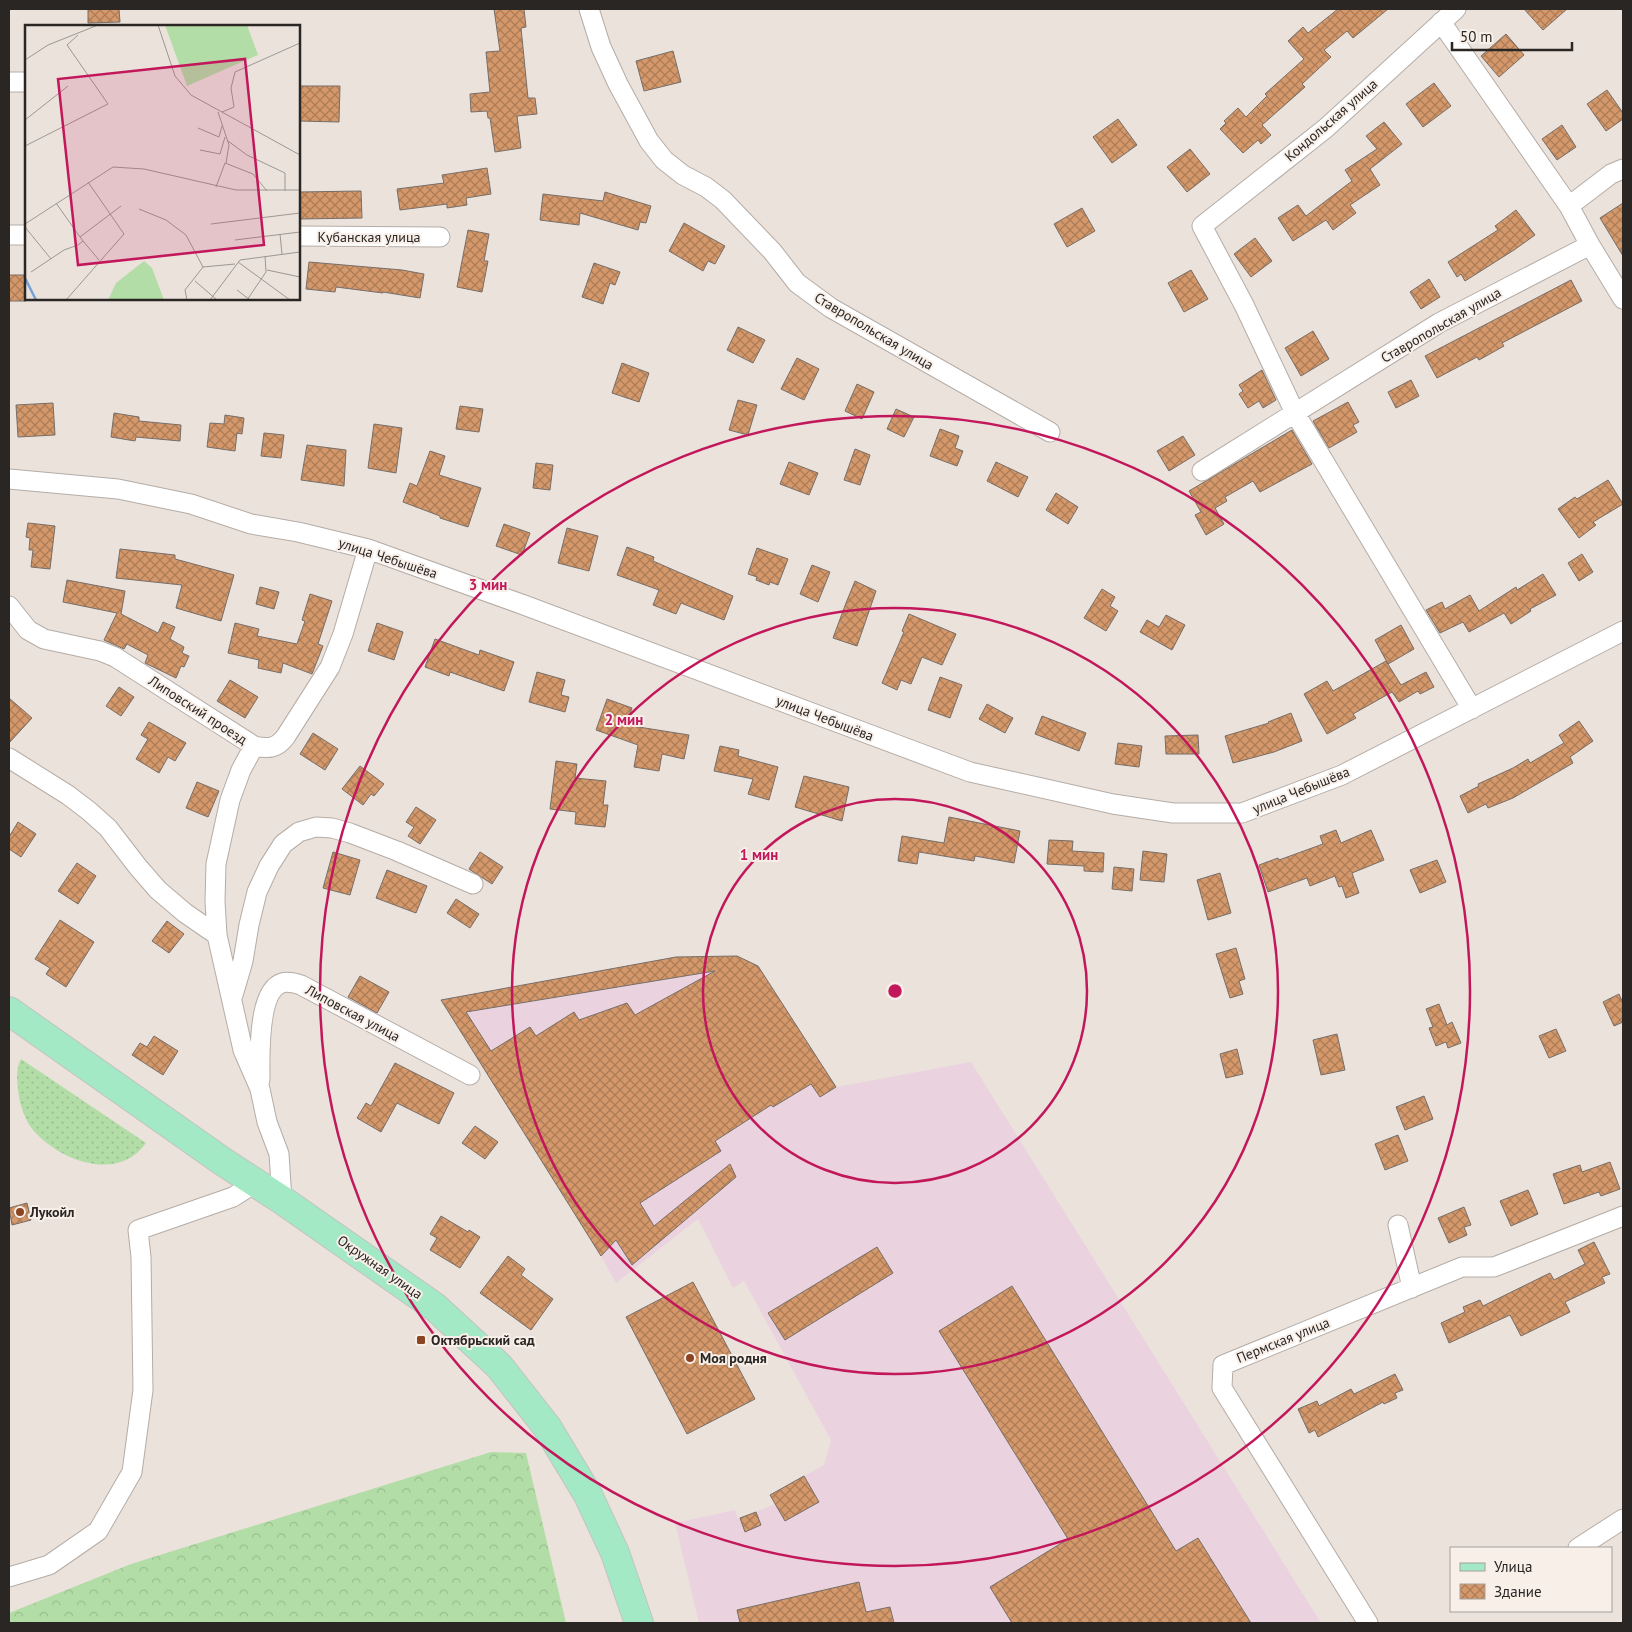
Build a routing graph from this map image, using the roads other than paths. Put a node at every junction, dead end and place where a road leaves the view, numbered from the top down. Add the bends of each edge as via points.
1 (589, 9) edge
2 (1456, 9) edge
3 (1441, 22) junction
4 (9, 82) edge
5 (25, 82) edge
6 (1623, 169) edge
7 (1569, 206) junction
8 (25, 235) edge
9 (9, 236) edge
10 (300, 236) edge
11 (440, 237) dead end
12 (1590, 245) junction
13 (1623, 299) edge
14 (1294, 413) junction
15 (1050, 432) dead end
16 (1202, 471) dead end
17 (9, 479) edge
18 (368, 549) junction
19 (9, 606) edge
20 (1623, 631) edge
21 (1472, 709) junction
22 (254, 746) junction
23 (9, 758) edge
24 (473, 884) dead end
25 (218, 935) junction
26 (232, 996) junction
27 (9, 1011) edge
28 (470, 1075) dead end
29 (260, 1089) junction
30 (255, 1182) junction
31 (282, 1200) junction
32 (1623, 1216) edge
33 (1398, 1225) dead end
34 (1412, 1288) junction
35 (1623, 1519) edge
36 (1580, 1547) edge
37 (9, 1577) edge
38 (639, 1623) edge
39 (1368, 1623) edge

1 - 15 street, Ставропольская улица via 601,47 649,141 664,160 723,200 772,251 797,283 831,308
2 - 3 street, Кондольская улица
3 - 7 street
3 - 14 street, Кондольская улица via 1326,128 1202,226 1244,305
4 - 5 street
6 - 7 street via 1611,174
7 - 12 street
8 - 9 street
10 - 11 street, Кубанская улица
12 - 13 street
12 - 14 street, Ставропольская улица via 1439,324
14 - 16 street, Ставропольская улица
14 - 21 street
17 - 18 street, улица Чебышёва via 118,489 191,504 251,524
18 - 21 street, улица Чебышёва via 970,772 1113,804 1173,813 1242,814 1342,775
18 - 22 street, Липовский проезд via 330,667 281,743 275,747
19 - 22 street, Липовский проезд via 28,630 44,639 100,650 115,657
20 - 21 street, улица Чебышёва
22 - 25 street via 230,800 216,864
23 - 25 street via 90,811 108,828 158,890
24 - 26 street via 350,832 316,827 300,832 283,844 268,866 257,892 243,961
25 - 26 street
26 - 29 street via 243,1050
27 - 30 main road, Окружная улица
28 - 29 street, Липовская улица via 291,982 276,986 264,1012
29 - 31 street via 267,1122 279,1154
30 - 31 main road, Окружная улица
30 - 37 street via 233,1197 138,1230 143,1390 132,1472 98,1531 49,1565
31 - 38 main road, Окружная улица via 436,1307 499,1366 548,1427 588,1496 615,1553
32 - 34 street, Пермская улица via 1494,1268 1462,1267
33 - 34 street
34 - 39 street, Пермская улица via 1223,1365 1222,1388
35 - 36 street

